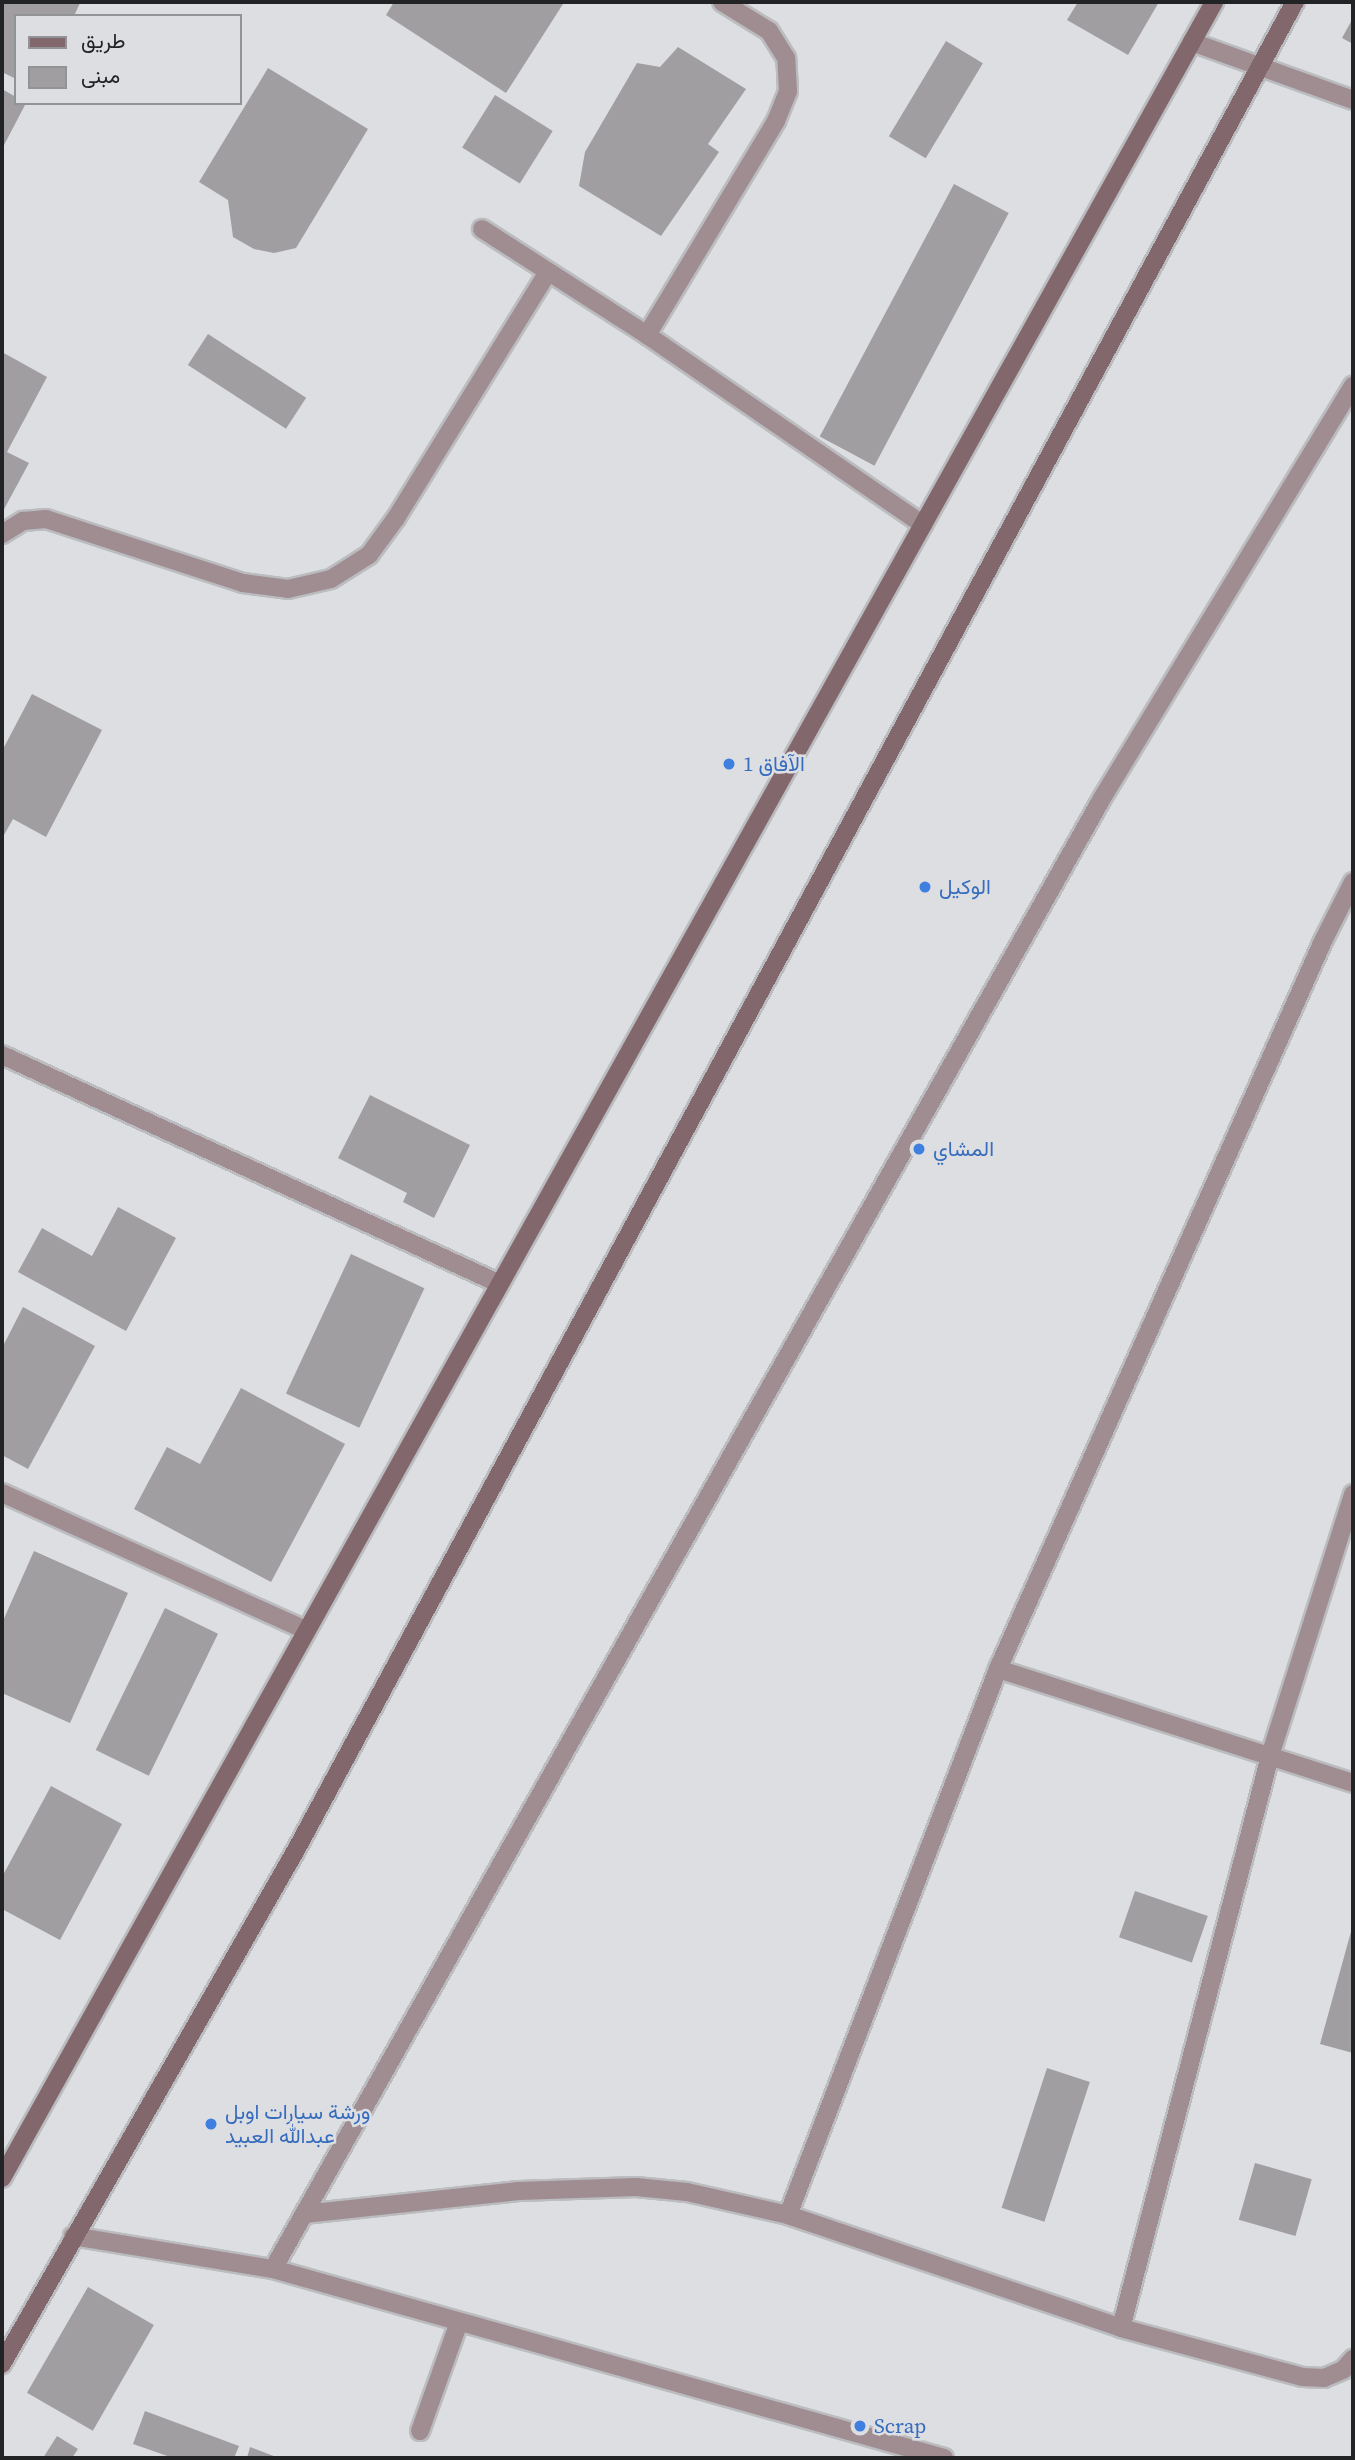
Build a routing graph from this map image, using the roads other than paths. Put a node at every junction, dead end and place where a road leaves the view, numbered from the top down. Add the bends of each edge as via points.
1 (722, 2) edge
2 (1214, 2) edge
3 (1295, 2) edge
4 (1192, 42) junction
5 (1258, 66) junction
6 (1353, 100) edge
7 (482, 229) dead end
8 (548, 272) junction
9 (647, 335) junction
10 (1353, 386) edge
11 (923, 525) junction
12 (2, 534) edge
13 (1353, 883) edge
14 (2, 1055) edge
15 (500, 1284) junction
16 (2, 1493) edge
17 (1353, 1494) edge
18 (306, 1630) junction
19 (998, 1669) junction
20 (1270, 1756) junction
21 (1353, 1783) edge
22 (2, 2178) edge
23 (304, 2214) junction
24 (788, 2215) junction
25 (73, 2236) junction
26 (273, 2269) junction
27 (459, 2322) junction
28 (1121, 2328) junction
29 (1353, 2359) edge
30 (2, 2364) edge
31 (420, 2431) dead end
32 (944, 2458) edge

1 - 9 street via 769,31 786,58 789,91 776,121
2 - 4 street
3 - 5 street
4 - 5 street
4 - 11 street
5 - 6 street
5 - 25 street via 296,1850
7 - 8 street
8 - 9 street
8 - 12 street via 396,518 369,555 331,579 288,589 243,583 46,519 23,521
9 - 11 street
10 - 23 street via 1101,800
11 - 15 street
13 - 19 street
14 - 15 street
15 - 18 street
16 - 18 street
17 - 20 street
18 - 22 street
19 - 20 street
19 - 24 street
20 - 21 street
20 - 28 street
23 - 24 street via 519,2191 636,2187 738,2201
23 - 26 street
24 - 28 street
25 - 26 street
25 - 30 street
26 - 27 street
27 - 31 street
27 - 32 street
28 - 29 street via 1303,2377 1324,2378 1343,2371

